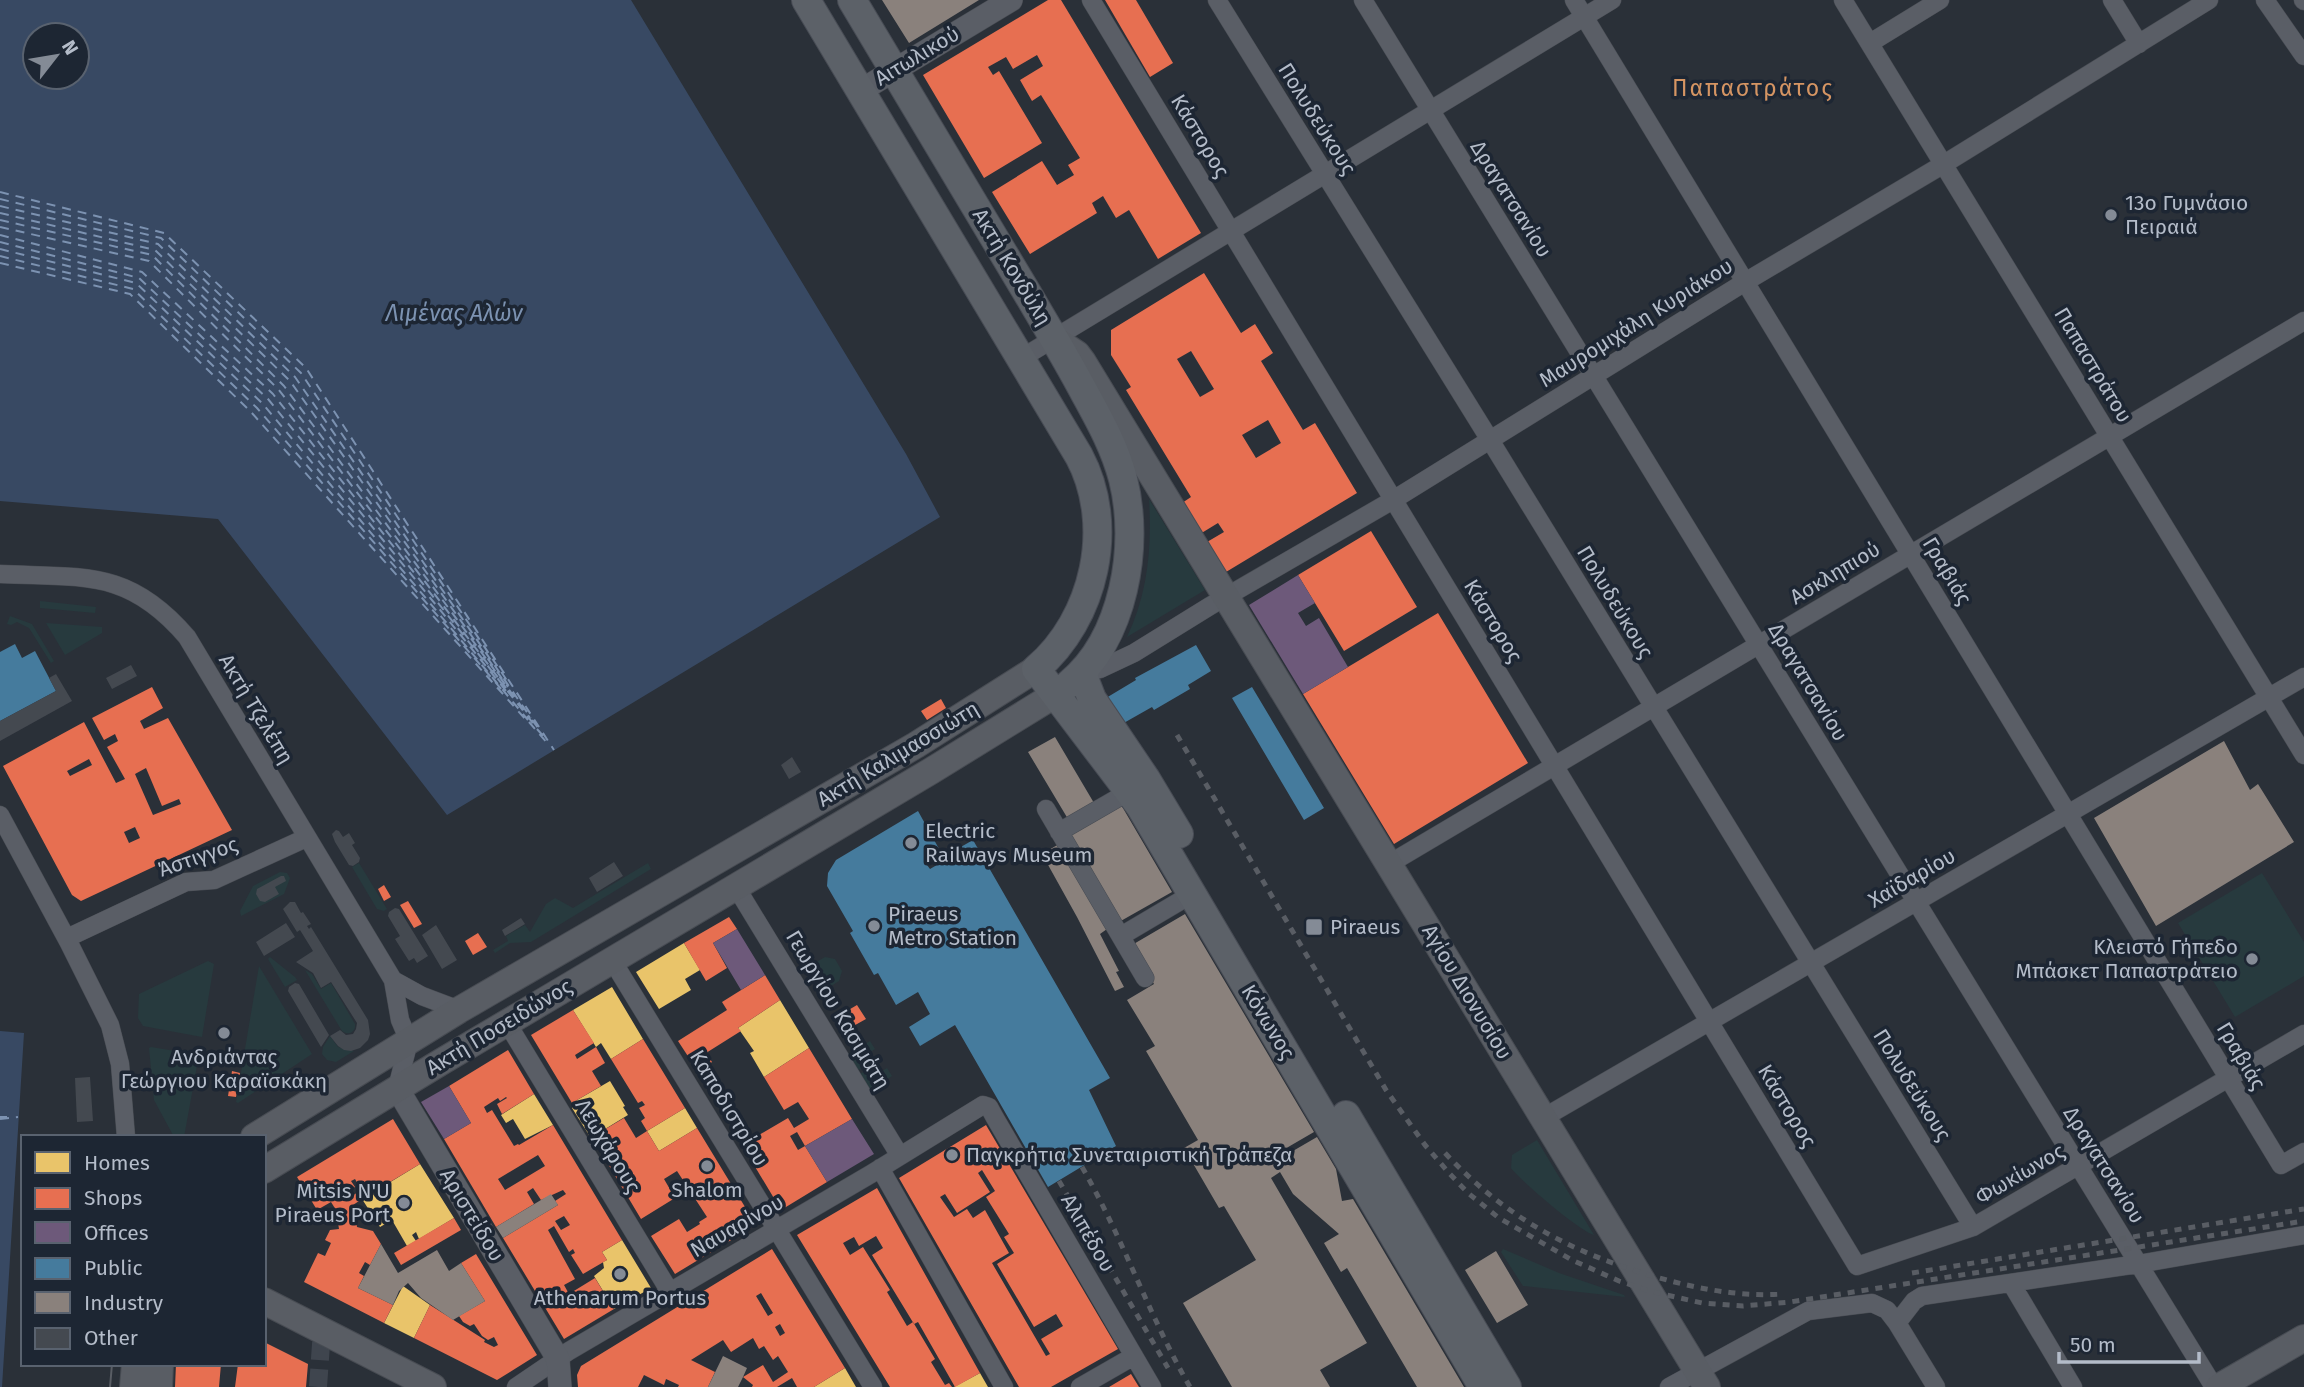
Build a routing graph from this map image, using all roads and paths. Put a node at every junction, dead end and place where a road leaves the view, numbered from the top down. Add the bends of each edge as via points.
1 (806, 0) edge
2 (852, 0) edge
3 (1011, 0) edge
4 (1091, 0) edge
5 (1217, 0) edge
6 (1363, 0) edge
7 (1574, 0) edge
8 (1612, 0) edge
9 (1843, 0) edge
10 (1940, 0) edge
11 (2112, 0) edge
12 (2208, 0) edge
13 (2265, 0) edge
14 (1584, 17) junction
15 (1870, 43) junction
16 (2139, 44) junction
17 (2304, 55) edge
18 (894, 71) junction
19 (860, 91) junction
20 (1430, 110) junction
21 (1944, 164) junction
22 (1325, 174) junction
23 (1231, 231) junction
24 (1745, 282) junction
25 (2304, 321) edge
26 (1054, 338) junction
27 (1020, 359) junction
28 (1593, 376) junction
29 (2110, 436) junction
30 (1490, 440) junction
31 (1393, 500) junction
32 (1911, 554) junction
33 (0, 574) edge
34 (1226, 597) junction
35 (1758, 645) junction
36 (1036, 669) junction
37 (1082, 673) junction
38 (2304, 677) edge
39 (1056, 694) junction
40 (2269, 697) junction
41 (1652, 706) junction
42 (2304, 755) edge
43 (1554, 766) junction
44 (1129, 791) junction
45 (1046, 809) dead end
46 (2068, 814) junction
47 (0, 815) edge
48 (1059, 832) junction
49 (306, 838) junction
50 (1389, 864) junction
51 (736, 887) junction
52 (1192, 894) junction
53 (1916, 902) junction
54 (1121, 936) junction
55 (66, 938) junction
56 (612, 960) junction
57 (1810, 963) junction
58 (1145, 978) dead end
59 (393, 980) junction
60 (459, 1010) junction
61 (1709, 1022) junction
62 (508, 1023) junction
63 (2304, 1034) edge
64 (409, 1041) junction
65 (2228, 1078) junction
66 (397, 1088) junction
67 (983, 1105) joint
68 (1544, 1118) junction
69 (126, 1135) edge
70 (257, 1135) edge
71 (2304, 1152) edge
72 (900, 1156) junction
73 (2078, 1167) junction
74 (880, 1168) junction
75 (266, 1169) edge
76 (1973, 1227) junction
77 (776, 1229) junction
78 (2304, 1235) edge
79 (2138, 1264) junction
80 (1857, 1266) joint
81 (2011, 1283) junction
82 (670, 1292) junction
83 (266, 1302) edge
84 (1897, 1323) junction
85 (2304, 1338) edge
86 (1134, 1356) junction
87 (558, 1359) junction
88 (135, 1366) edge
89 (160, 1366) edge
90 (1702, 1379) edge
91 (1930, 1385) edge
92 (133, 1387) edge
93 (159, 1387) edge
94 (433, 1387) edge
95 (516, 1387) edge
96 (560, 1387) edge
97 (873, 1387) edge
98 (1004, 1387) edge
99 (1080, 1387) edge
100 (1152, 1387) edge
101 (1483, 1387) edge
102 (1507, 1387) edge
103 (1669, 1387) edge
104 (2073, 1387) edge
105 (2217, 1387) edge

1 - 19 main road, Ακτή Κονδύλη
2 - 18 main road, Ακτή Κονδύλη
3 - 18 street, Αιτωλικού
4 - 23 street, Κάστορος
5 - 22 street, Πολυδεύκους
6 - 20 street, Δραγατσανίου
7 - 14 street, Γραβιάς
8 - 14 street
9 - 15 street, Παπαστράτου
10 - 15 street
11 - 16 street
12 - 16 street, Μαυρομιχάλη Κυριάκου
13 - 17 street
14 - 20 street
14 - 24 street, Γραβιάς
15 - 21 street, Παπαστράτου
16 - 21 street, Μαυρομιχάλη Κυριάκου
18 - 19 street, Αιτωλικού
18 - 26 main road, Ακτή Κονδύλη
19 - 27 main road, Ακτή Κονδύλη
20 - 22 street
20 - 28 street, Δραγατσανίου
21 - 24 street, Μαυρομιχάλη Κυριάκου
21 - 29 street, Παπαστράτου
22 - 23 street
22 - 30 street, Πολυδεύκους
23 - 26 street
23 - 31 street, Κάστορος
24 - 28 street, Μαυρομιχάλη Κυριάκου
24 - 32 street, Γραβιάς
25 - 29 street, Ασκληπιού
26 - 27 street
26 - 34 main road, Ακτή Κονδύλη via 1083,362
26 - 37 main road, Ακτή Καλιμασσιώτη via 1113,447 1129,519 1128,565 1118,604 1103,645
27 - 36 main road, Ακτή Καλιμασσιώτη via 1084,466 1097,525 1096,554 1084,600 1068,634
28 - 30 street, Μαυρομιχάλη Κυριάκου
28 - 35 street, Δραγατσανίου
29 - 32 street, Ασκληπιού
29 - 40 street, Παπαστράτου
30 - 31 street, Μαυρομιχάλη Κυριάκου
30 - 41 street, Πολυδεύκους
31 - 34 street, Μαυρομιχάλη Κυριάκου
31 - 43 street, Κάστορος
32 - 35 street, Ασκληπιού
32 - 46 street, Γραβιάς
33 - 49 street, Ακτή Τζελέπη via 112,582 150,601 187,637
34 - 37 street, Μαυρομιχάλη Κυριάκου via 1134,653
34 - 50 main road, Αγίου Διονυσίου
35 - 41 street, Ασκληπιού
35 - 53 street, Δραγατσανίου
36 - 39 main road, Κόνωνος
36 - 60 main road, Ακτή Καλιμασσιώτη via 916,745
37 - 39 main road, Ακτή Καλιμασσιώτη
37 - 102 main road, Κόνωνος via 1092,699 1155,794
38 - 40 street, Χαϊδαρίου
39 - 44 main road, Κόνωνος
39 - 51 main road, Ακτή Καλιμασσιώτη
40 - 42 street, Παπαστράτου
40 - 46 street, Χαϊδαρίου
41 - 43 street, Ασκληπιού
41 - 57 street, Πολυδεύκους
43 - 50 street, Ασκληπιού
43 - 61 street, Κάστορος
44 - 48 street
44 - 52 main road, Κόνωνος
45 - 48 street
46 - 53 street, Χαϊδαρίου
46 - 65 street, Γραβιάς
47 - 55 street
48 - 54 street
49 - 55 street, Άστιγγος via 214,880 186,882
49 - 59 street, Ακτή Τζελέπη
50 - 68 main road, Αγίου Διονυσίου
51 - 56 main road, Ακτή Ποσειδώνος
51 - 72 street, Γεωργίου Κασιμάτη
52 - 54 street
52 - 101 main road, Κόνωνος
53 - 57 street, Χαϊδαρίου
53 - 73 street, Δραγατσανίου
54 - 58 street
55 - 69 street via 98,997 116,1044
56 - 62 main road, Ακτή Ποσειδώνος
56 - 77 street, Καποδιστρίου
57 - 61 street, Χαϊδαρίου
57 - 76 street, Πολυδεύκους
59 - 60 street
59 - 64 street, Ακτή Τζελέπη
60 - 64 main road, Ακτή Ποσειδώνος
61 - 68 street, Χαϊδαρίου
61 - 80 street, Κάστορος
62 - 66 main road, Ακτή Ποσειδώνος
62 - 82 street, Λεωχάρους
63 - 65 street, Φωκίωνος
64 - 66 street
64 - 70 main road, Ακτή Ποσειδώνος
65 - 71 street, Γραβιάς via 2281,1165
65 - 73 street, Φωκίωνος
66 - 75 main road, Ακτή Ποσειδώνος
66 - 87 street, Αριστείδου
67 - 72 street, Ναυαρίνου
67 - 86 street, Αλιπέδου via 989,1107
68 - 90 main road, Αγίου Διονυσίου
72 - 74 street, Ναυαρίνου
73 - 76 street, Φωκίωνος
73 - 79 street, Δραγατσανίου
74 - 77 street, Ναυαρίνου
74 - 98 street
76 - 80 street, Φωκίωνος
77 - 82 street, Ναυαρίνου
77 - 97 street, Καποδιστρίου
78 - 79 street
79 - 81 street
79 - 105 street, Δραγατσανίου
81 - 84 street via 1922,1296
81 - 104 street
82 - 87 street, Ναυαρίνου
83 - 94 main road
84 - 90 street via 1872,1303 1808,1311
84 - 91 street
85 - 105 main road
86 - 99 street
86 - 100 street, Αλιπέδου
87 - 95 street, Ναυαρίνου
87 - 96 street, Αριστείδου
88 - 92 main road
89 - 93 main road
90 - 103 street

